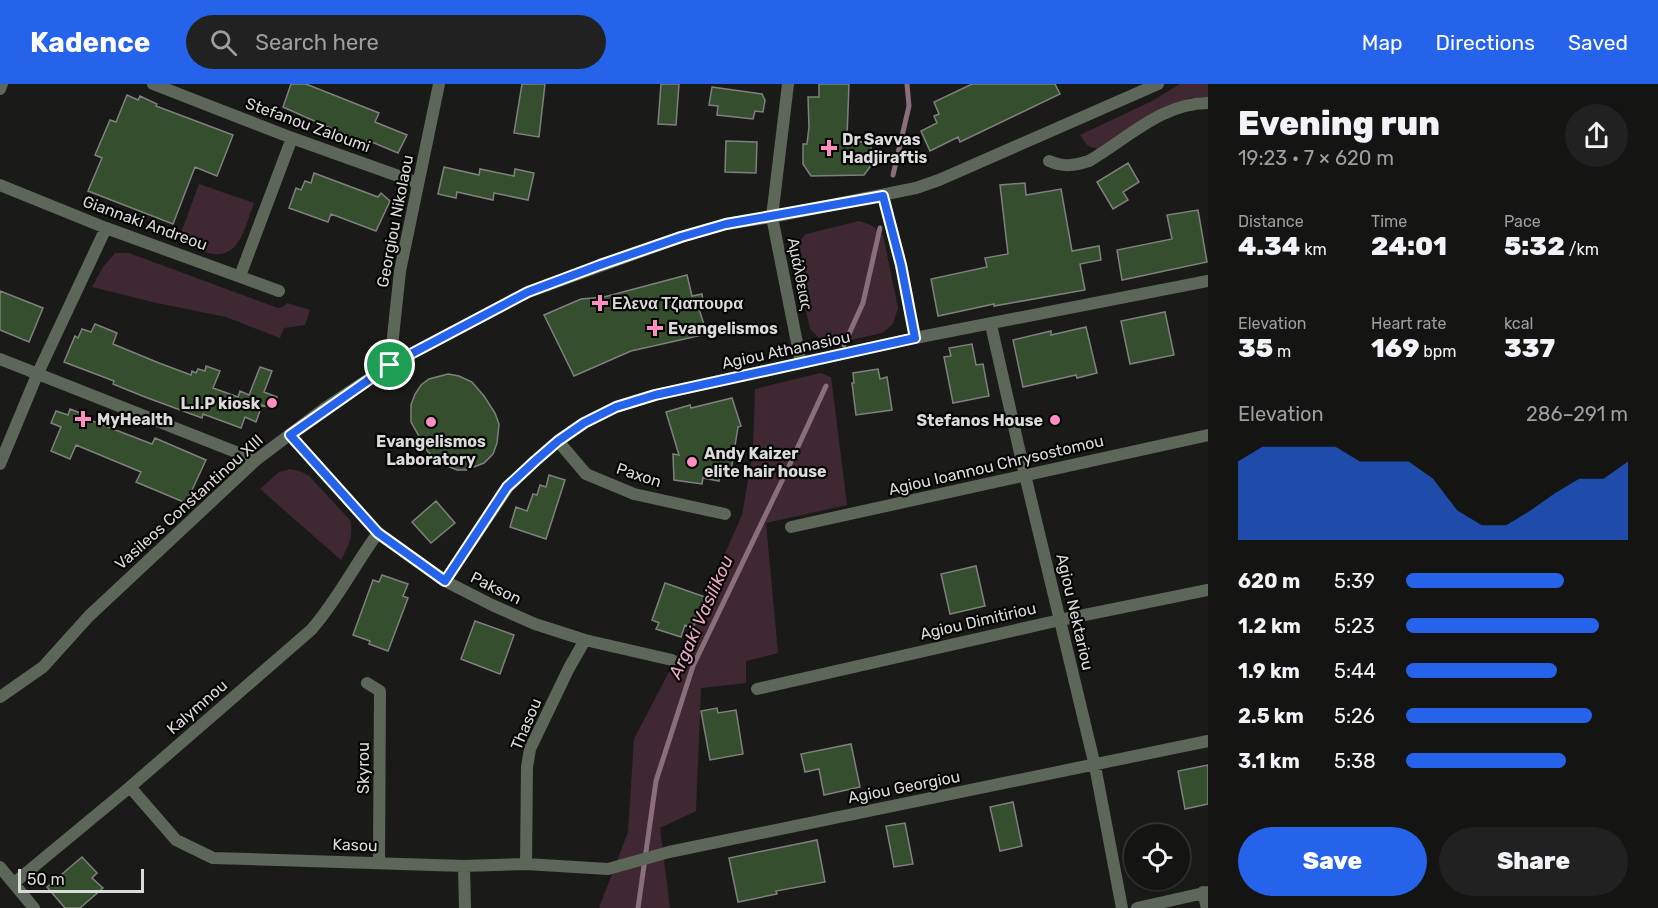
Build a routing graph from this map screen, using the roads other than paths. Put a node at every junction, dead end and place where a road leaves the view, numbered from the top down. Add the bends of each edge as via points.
1 (2, 84) edge
2 (153, 84) edge
3 (439, 84) edge
4 (788, 84) edge
5 (1158, 84) edge
6 (0, 89) edge
7 (1208, 103) edge
8 (292, 138) junction
9 (1049, 161) dead end
10 (418, 183) junction
11 (0, 185) edge
12 (883, 196) junction
13 (772, 217) junction
14 (106, 228) junction
15 (240, 276) junction
16 (1208, 281) edge
17 (279, 291) dead end
18 (991, 325) junction
19 (915, 338) junction
20 (0, 359) edge
21 (801, 363) junction
22 (390, 365) junction
23 (37, 375) junction
24 (290, 435) junction
25 (1208, 435) edge
26 (558, 441) junction
27 (256, 460) junction
28 (0, 464) edge
29 (1025, 475) junction
30 (725, 514) dead end
31 (791, 527) dead end
32 (378, 533) junction
33 (445, 581) junction
34 (1208, 590) edge
35 (1059, 620) junction
36 (585, 640) junction
37 (672, 660) dead end
38 (367, 683) dead end
39 (757, 689) dead end
40 (0, 697) edge
41 (1208, 741) edge
42 (1095, 766) junction
43 (130, 787) junction
44 (379, 862) junction
45 (526, 864) junction
46 (464, 866) junction
47 (0, 867) edge
48 (608, 869) joint
49 (14, 883) junction
50 (1206, 892) edge
51 (34, 908) edge
52 (465, 908) edge
53 (1122, 908) edge
54 (1137, 908) edge
55 (1207, 908) edge

1 - 6 street
2 - 8 street, Stefanou Zaloumi
3 - 10 street, Georgiou Nikolaou
4 - 13 street, Αμάλθειας
5 - 12 street, Vasileos Constantinou XIII via 939,180
7 - 9 street via 1183,105 1166,112 1089,161 1061,166
8 - 10 street, Stefanou Zaloumi
8 - 15 street
10 - 22 street, Georgiou Nikolaou via 400,271
11 - 14 street, Giannaki Andreou
12 - 13 street, Vasileos Constantinou XIII
12 - 19 street
13 - 21 street, Αμάλθειας
13 - 22 street, Vasileos Constantinou XIII via 726,224 681,237 537,289
14 - 15 street, Giannaki Andreou
14 - 23 street
15 - 17 street, Giannaki Andreou
16 - 18 street, Agiou Athanasiou
18 - 19 street, Agiou Athanasiou
18 - 29 street, Agiou Nektariou
19 - 21 street, Agiou Athanasiou
20 - 23 street
21 - 26 street, Agiou Athanasiou via 626,404 584,423
22 - 24 street, Vasileos Constantinou XIII
23 - 27 street
23 - 28 street
24 - 27 street, Vasileos Constantinou XIII
24 - 32 street, Pakson
25 - 29 street, Agiou Ioannou Chrysostomou
26 - 30 street, Paxon via 586,474 634,494
26 - 33 street, Agiou Athanasiou via 507,487
27 - 40 street, Vasileos Constantinou XIII via 89,616 43,667
29 - 31 street, Agiou Ioannou Chrysostomou
29 - 35 street, Agiou Nektariou
32 - 33 street, Pakson
32 - 43 street, Kalymnou via 311,630
33 - 36 street, Pakson via 535,624
34 - 35 street, Agiou Dimitiriou
35 - 39 street, Agiou Dimitiriou
35 - 42 street, Agiou Nektariou
36 - 37 street, Pakson
36 - 45 street, Thasou via 530,749
38 - 44 street, Skyrou via 380,691
41 - 42 street, Agiou Georgiou
42 - 48 street, Agiou Georgiou via 669,852
42 - 53 street, Agiou Nektariou
43 - 44 street, Kasou via 176,840 213,858
43 - 49 street, Kalymnou
44 - 46 street, Kasou
45 - 46 street, Kasou
45 - 48 street, Kasou
46 - 52 street
47 - 49 street
49 - 51 street
50 - 54 street
50 - 55 street

